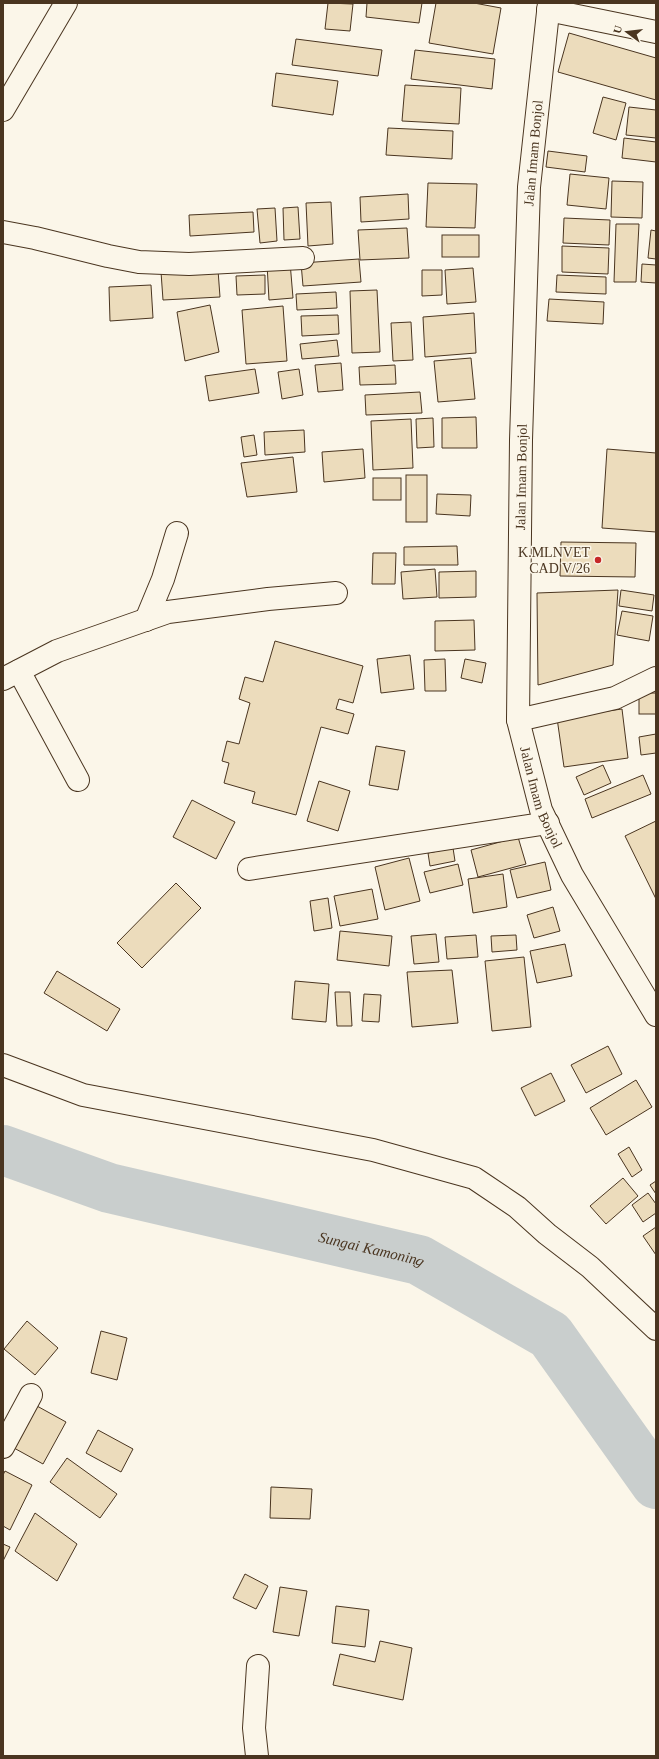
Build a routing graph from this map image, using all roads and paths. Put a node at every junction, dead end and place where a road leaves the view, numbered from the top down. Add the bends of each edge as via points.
1 (66, 3) edge
2 (548, 6) edge
3 (656, 32) edge
4 (3, 110) edge
5 (3, 232) edge
6 (302, 258) dead end
7 (178, 533) dead end
8 (336, 594) dead end
9 (146, 620) junction
10 (11, 675) edge
11 (656, 678) edge
12 (518, 720) junction
13 (78, 780) dead end
14 (548, 823) junction
15 (249, 869) dead end
16 (656, 1015) edge
17 (3, 1065) edge
18 (656, 1329) edge
19 (31, 1395) dead end
20 (3, 1447) edge
21 (258, 1666) dead end
22 (257, 1756) edge

1 - 4 street
2 - 3 street
2 - 12 street, Jalan Imam Bonjol via 529,187 521,440
5 - 6 street via 139,262 189,264
7 - 9 street
8 - 9 street via 268,599 168,612
9 - 10 street via 57,651
10 - 13 street
11 - 12 street via 615,698
12 - 14 street, Jalan Imam Bonjol via 541,810
14 - 15 street
14 - 16 street, Jalan Imam Bonjol via 572,875
17 - 18 street via 83,1095 373,1150 474,1178 518,1207 547,1234 590,1267
19 - 20 street
21 - 22 street via 254,1728

